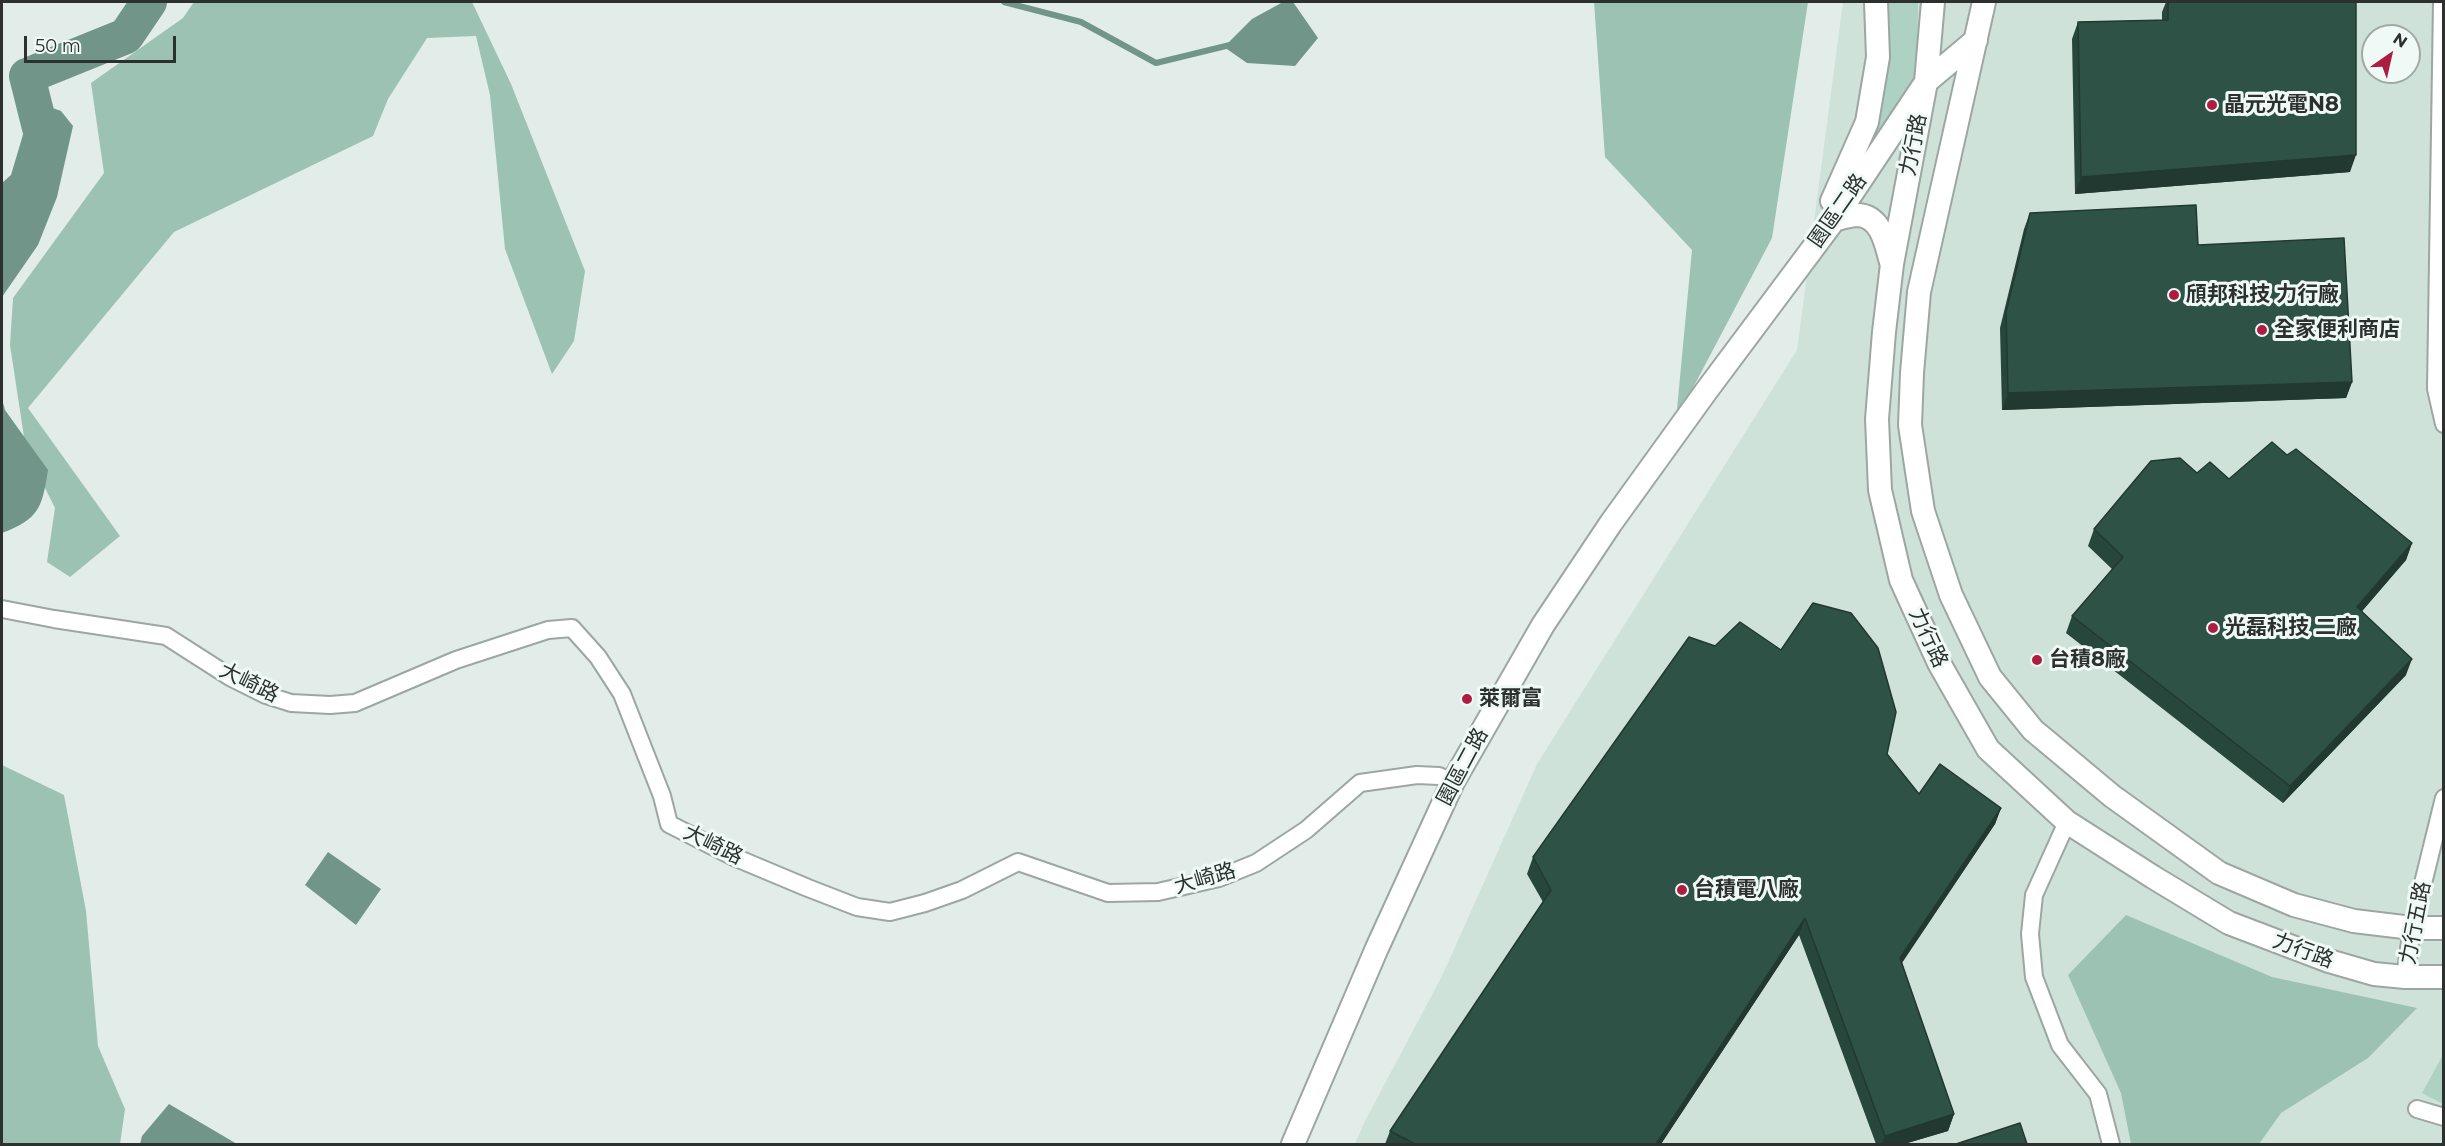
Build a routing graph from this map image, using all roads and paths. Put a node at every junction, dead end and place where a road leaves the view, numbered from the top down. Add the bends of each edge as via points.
1 (1876, 2) edge
2 (1933, 2) edge
3 (1984, 2) edge
4 (2442, 2) edge
5 (1976, 39) junction
6 (1926, 82) junction
7 (1834, 220) junction
8 (1892, 264) junction
9 (1707, 390) junction
10 (2444, 424) edge
11 (2, 609) edge
12 (1453, 782) junction
13 (2444, 798) edge
14 (2067, 822) junction
15 (2412, 928) junction
16 (2444, 928) edge
17 (2405, 977) junction
18 (2444, 977) edge
19 (2417, 1109) dead end
20 (2444, 1117) edge
21 (1293, 1144) edge
22 (2111, 1144) edge

1 - 9 street, 園區二路 via 1878,57 1867,122 1852,160 1819,228
2 - 6 street, 力行路
3 - 5 street, 力行路
4 - 10 street via 2436,389
5 - 6 street, 園區二路
5 - 15 street, 力行路 via 1919,292 1910,424 1923,512 1951,595 1990,677 2033,730 2112,796 2218,873 2294,905 2354,921
6 - 7 street, 園區二路
6 - 8 street, 力行路
7 - 8 street via 1858,215 1870,218 1878,225
7 - 9 street, 園區二路
8 - 14 street, 力行路 via 1877,419 1880,490 1901,580 1939,663 1988,749
9 - 12 street, 園區二路 via 1543,625
11 - 12 street, 大崎路 via 166,636 266,695 291,703 330,705 355,703 456,660 548,630 572,628 598,657 622,694 669,824 808,888 857,907 890,912 962,890 1018,862 1108,893 1158,892 1219,878 1256,863 1306,830 1360,783 1417,775 1439,776
12 - 21 street, 園區二路
13 - 15 street, 力行五路
14 - 17 street, 力行路 via 2229,923 2329,961 2374,974
14 - 22 street via 2034,895 2030,934 2034,977 2060,1045 2098,1094
15 - 16 street, 力行路
15 - 17 street, 力行五路
17 - 18 street, 力行路
19 - 20 street

